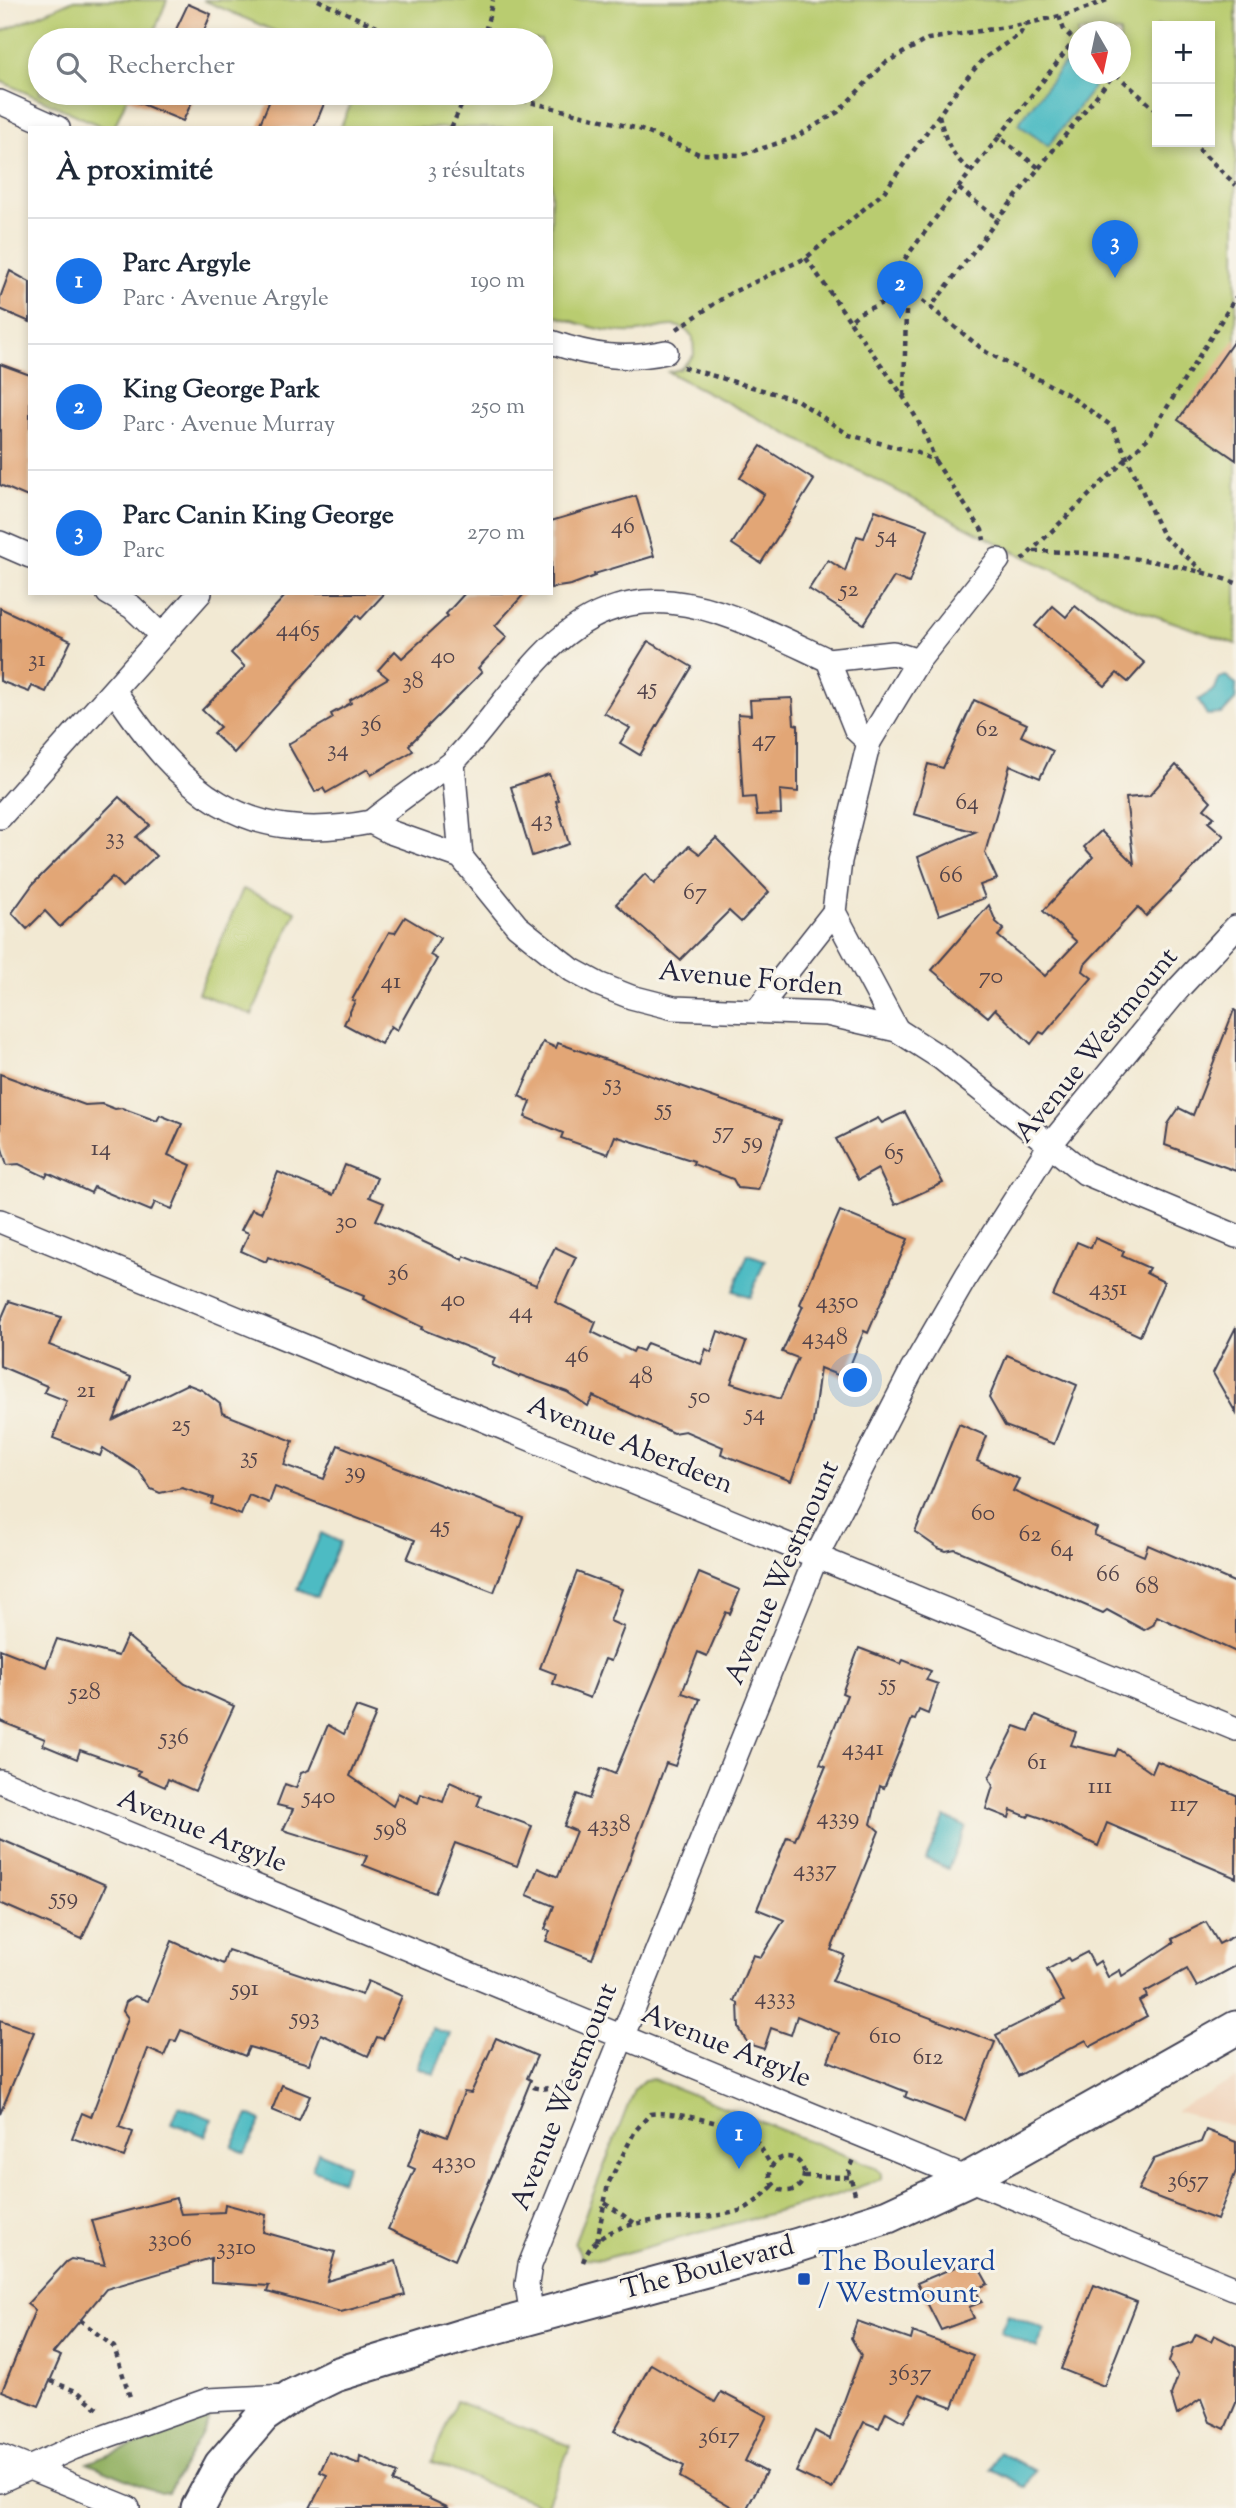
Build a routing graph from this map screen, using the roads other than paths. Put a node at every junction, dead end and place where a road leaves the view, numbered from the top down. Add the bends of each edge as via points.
1 (0, 102) edge
2 (54, 126) edge
3 (553, 343) edge
4 (673, 358) road end
5 (0, 543) edge
6 (991, 551) road end
7 (28, 555) edge
8 (111, 595) edge
9 (198, 595) edge
10 (161, 635) junction
11 (828, 660) junction
12 (918, 661) junction
13 (114, 690) junction
14 (869, 742) junction
15 (453, 763) junction
16 (0, 817) edge
17 (371, 822) junction
18 (461, 857) junction
19 (834, 912) junction
20 (1236, 928) edge
21 (757, 1010) junction
22 (897, 1030) junction
23 (1050, 1145) junction
24 (0, 1221) edge
25 (1236, 1236) edge
26 (817, 1555) junction
27 (1236, 1729) edge
28 (0, 1781) edge
29 (1236, 2028) edge
30 (622, 2037) junction
31 (968, 2179) junction
32 (1236, 2289) edge
33 (532, 2317) junction
34 (292, 2396) junction
35 (0, 2456) edge
36 (30, 2467) junction
37 (0, 2481) edge
38 (128, 2508) edge
39 (198, 2508) edge

1 - 2 street
3 - 4 street via 610,358
5 - 7 street
6 - 12 street
8 - 10 street via 132,607
9 - 10 street
10 - 13 street
11 - 12 street via 893,653
11 - 14 street via 856,730
11 - 15 street via 734,615 691,603 659,601 607,611 565,632
12 - 14 street
13 - 16 street
13 - 17 street via 169,766 211,800 287,826 333,829
14 - 19 street via 840,862
15 - 17 street
15 - 18 street
17 - 18 street
18 - 21 street, Avenue Forden via 517,926 572,970 598,984 674,1008
19 - 21 street
19 - 22 street
20 - 23 street, Avenue Westmount via 1179,988
21 - 22 street, Avenue Forden via 827,1014
22 - 23 street, Avenue Forden via 941,1058
23 - 25 street, Avenue Forden via 1085,1173
23 - 26 street, Avenue Westmount via 912,1370
24 - 26 street, Avenue Aberdeen
26 - 27 street, Avenue Aberdeen
26 - 30 street, Avenue Westmount
28 - 30 street, Avenue Argyle
29 - 31 main road, The Boulevard
30 - 31 street, Avenue Argyle
30 - 33 street, Avenue Westmount via 530,2265 527,2284
31 - 32 street, Avenue Argyle
31 - 33 main road, The Boulevard via 855,2228
33 - 34 main road, The Boulevard via 352,2368
34 - 36 street via 208,2400
34 - 39 main road, The Boulevard via 263,2416 239,2441
35 - 36 street
36 - 37 street
36 - 38 street

